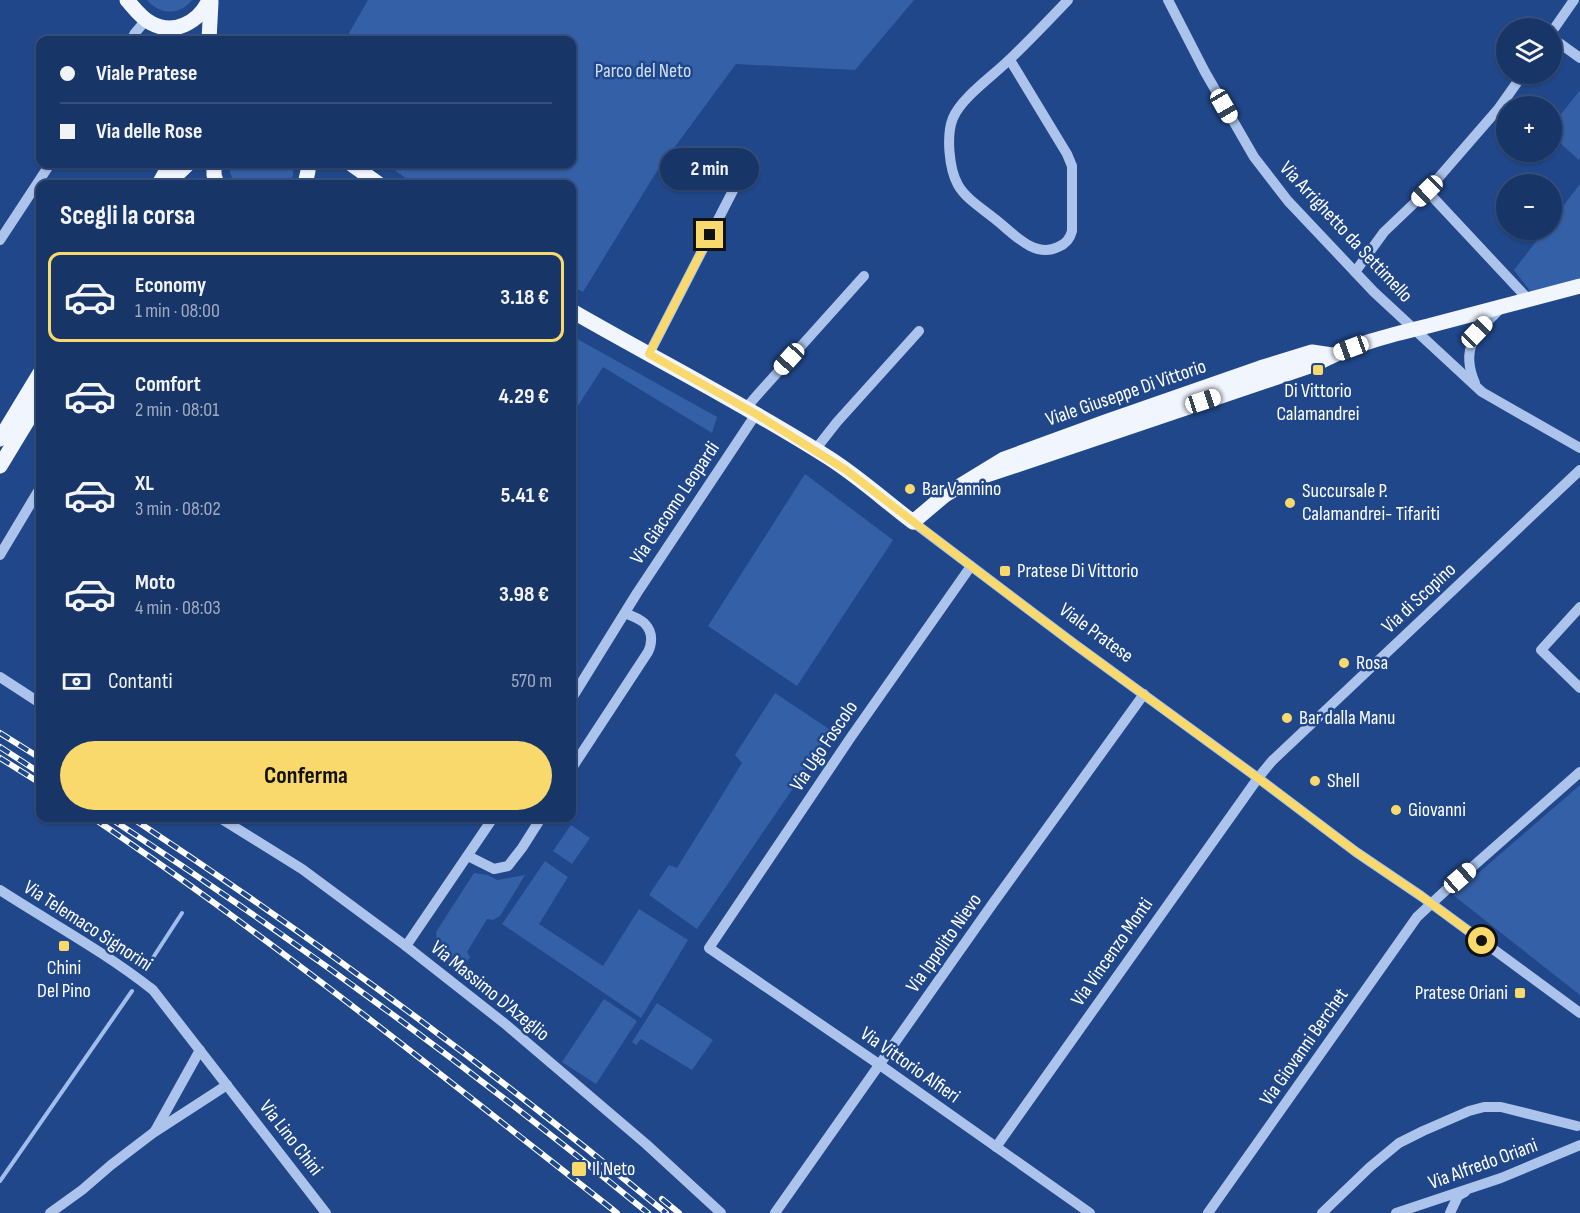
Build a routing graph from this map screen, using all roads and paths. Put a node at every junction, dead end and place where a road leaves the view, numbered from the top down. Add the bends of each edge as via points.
1 (210, 0) edge
2 (1068, 0) edge
3 (1168, 0) edge
4 (1574, 0) edge
5 (131, 3) edge
6 (1562, 18) edge
7 (152, 23) junction
8 (133, 36) edge
9 (171, 36) edge
10 (209, 36) edge
11 (1562, 44) edge
12 (1580, 58) edge
13 (1010, 60) junction
14 (1516, 84) edge
15 (184, 168) edge
16 (357, 168) edge
17 (742, 173) dead end
18 (171, 180) edge
19 (373, 180) edge
20 (36, 185) edge
21 (1427, 191) junction
22 (0, 240) edge
23 (1355, 272) junction
24 (864, 276) dead end
25 (1580, 286) edge
26 (1528, 299) junction
27 (1504, 305) junction
28 (576, 313) edge
29 (1413, 329) junction
30 (919, 331) dead end
31 (649, 354) junction
32 (36, 380) edge
33 (1478, 388) junction
34 (36, 406) edge
35 (751, 411) junction
36 (0, 438) edge
37 (1580, 448) edge
38 (815, 450) junction
39 (0, 465) edge
40 (1580, 470) edge
41 (36, 495) edge
42 (913, 522) junction
43 (0, 555) edge
44 (971, 566) junction
45 (1580, 607) edge
46 (625, 613) junction
47 (0, 677) edge
48 (1580, 687) edge
49 (576, 692) edge
50 (1144, 694) junction
51 (36, 700) edge
52 (576, 762) edge
53 (1580, 772) edge
54 (1258, 778) junction
55 (226, 822) edge
56 (490, 822) edge
57 (538, 822) edge
58 (468, 856) junction
59 (0, 890) edge
60 (1431, 904) junction
61 (406, 946) junction
62 (709, 948) joint
63 (1580, 1013) edge
64 (200, 1050) junction
65 (880, 1065) junction
66 (227, 1085) junction
67 (1577, 1126) dead end
68 (153, 1133) junction
69 (1577, 1146) edge
70 (996, 1147) junction
71 (1471, 1188) junction
72 (1401, 1212) edge
73 (1436, 1212) edge
74 (50, 1213) edge
75 (326, 1213) edge
76 (721, 1213) edge
77 (775, 1213) edge
78 (1090, 1213) edge
79 (1208, 1213) edge
80 (1322, 1213) edge
81 (1420, 1213) edge
82 (1450, 1213) edge

1 - 7 main road via 194,21 183,26 171,28
1 - 10 main road
2 - 13 street
3 - 23 street, Via Arrighetto da Settimello via 1254,157 1288,201
4 - 6 street
5 - 7 main road
7 - 8 street
7 - 9 main road
11 - 12 street
13 - 13 street via 963,102 953,118 949,139 954,175 967,197 1030,247 1054,249 1064,244 1072,231 1072,166
14 - 21 street
15 - 18 main road
16 - 19 main road
17 - 31 street
20 - 22 street
21 - 23 street via 1384,232
21 - 26 street
23 - 29 street, Via Arrighetto da Settimello
24 - 35 street, Via Giacomo Leopardi via 759,393
25 - 26 main road, Viale Giuseppe Di Vittorio
26 - 27 main road, Viale Giuseppe Di Vittorio
27 - 29 main road, Viale Giuseppe Di Vittorio
27 - 33 street via 1477,332 1469,350 1470,372
28 - 31 main road, Viale Pratese
29 - 33 street, Via Arrighetto da Settimello
29 - 42 main road, Viale Giuseppe Di Vittorio via 994,474 972,478
30 - 38 street
31 - 35 main road, Viale Pratese
32 - 36 main road
33 - 37 street, Via Arrighetto da Settimello
34 - 39 main road
35 - 38 main road, Viale Pratese
35 - 46 street, Via Giacomo Leopardi
38 - 42 main road, Viale Pratese
40 - 54 street, Via di Scopino
41 - 43 street
42 - 44 street, Viale Pratese
44 - 50 street, Viale Pratese
44 - 62 street, Via Ugo Foscolo
45 - 48 street via 1540,650
46 - 49 street, Via Giacomo Leopardi
46 - 52 street via 646,624 652,645
47 - 51 street
50 - 54 street, Viale Pratese
50 - 65 street, Via Ippolito Nievo
53 - 60 street, Via Giovanni Berchet
54 - 60 street, Viale Pratese
54 - 70 street, Via Vincenzo Monti
55 - 61 street, Via Massimo D'Azeglio via 302,869
56 - 58 street
57 - 58 street via 508,866 494,869
58 - 61 street
59 - 64 street, Via Telemaco Signorini via 125,968 153,990
60 - 63 street, Viale Pratese
60 - 79 street, Via Giovanni Berchet
61 - 76 street, Via Massimo D'Azeglio via 592,1096
62 - 65 street, Via Vittorio Alfieri
64 - 66 street, Via Lino Chini
64 - 68 street
65 - 70 street, Via Vittorio Alfieri
65 - 77 street, Via Ippolito Nievo
66 - 68 street
66 - 75 street, Via Lino Chini
67 - 80 street, Via Alfredo Oriani via 1501,1107 1469,1111 1399,1143
68 - 74 street
69 - 71 street, Via Alfredo Oriani
70 - 78 street, Via Vittorio Alfieri
71 - 72 street, Via Alfredo Oriani
71 - 82 street via 1458,1196
73 - 81 street via 1437,1207

